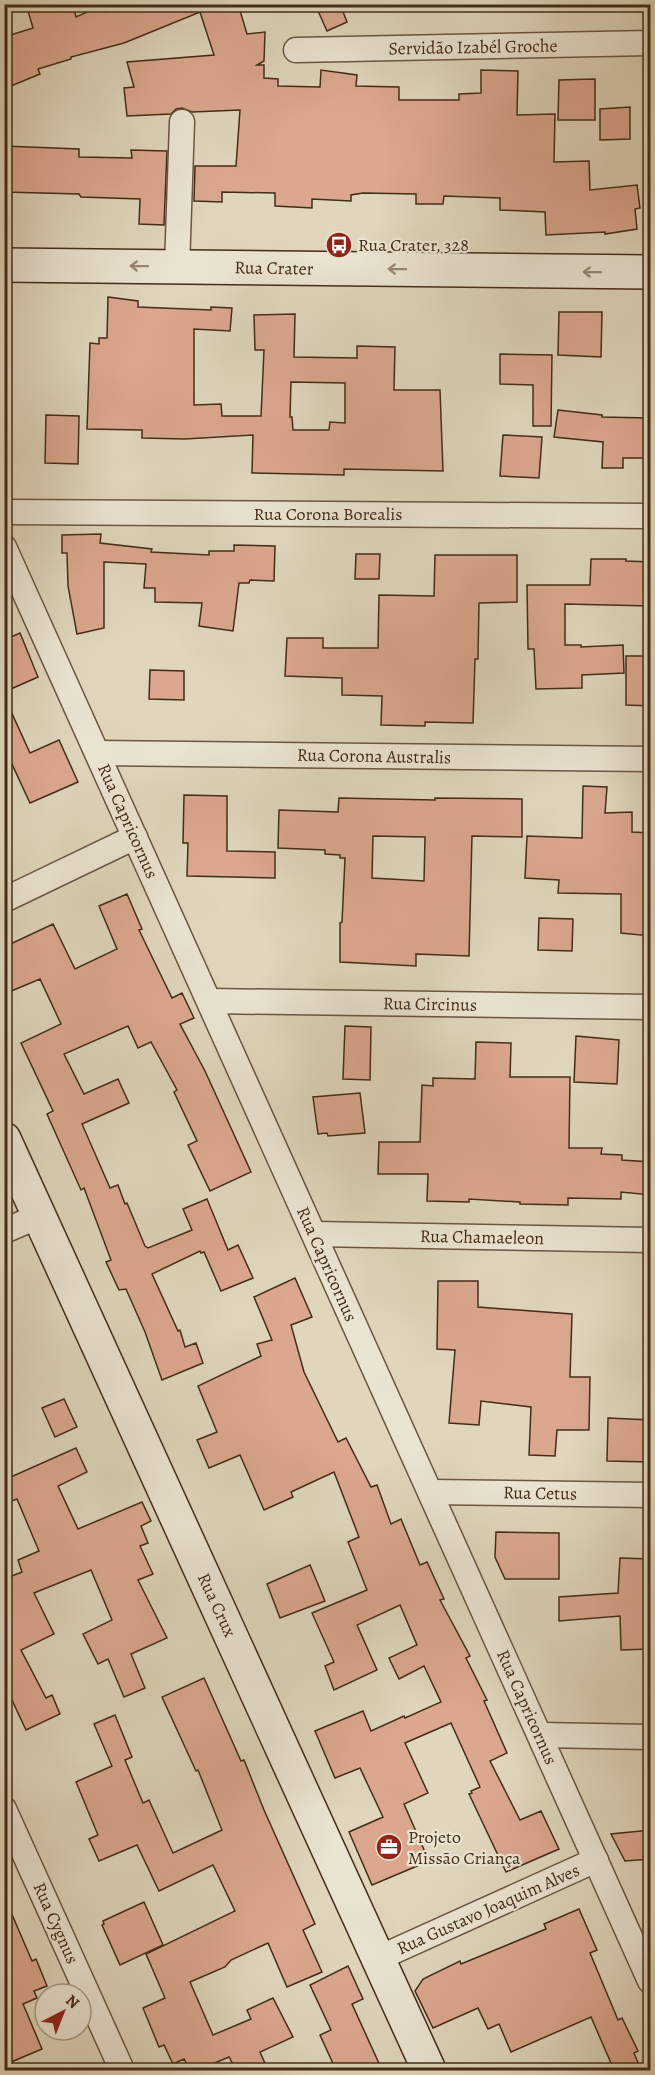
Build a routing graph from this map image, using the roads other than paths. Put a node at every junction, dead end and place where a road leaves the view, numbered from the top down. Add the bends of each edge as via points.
1 (651, 43) edge
2 (296, 50) dead end
3 (182, 122) dead end
4 (4, 265) edge
5 (177, 267) junction
6 (651, 272) edge
7 (4, 512) edge
8 (651, 516) edge
9 (4, 547) edge
10 (97, 753) junction
11 (651, 759) edge
12 (135, 837) junction
13 (4, 900) edge
14 (209, 1001) junction
15 (651, 1007) edge
16 (4, 1139) edge
17 (39, 1216) junction
18 (4, 1232) edge
19 (314, 1234) junction
20 (651, 1240) edge
21 (430, 1492) junction
22 (651, 1495) edge
23 (540, 1735) junction
24 (651, 1737) edge
25 (4, 1809) edge
26 (596, 1860) junction
27 (379, 1958) junction
28 (651, 1981) edge
29 (122, 2070) edge
30 (429, 2070) edge

1 - 2 street, Servidão Izabél Groche
3 - 5 street
5 -> 4 street, Rua Crater
6 -> 5 street, Rua Crater
7 - 8 street, Rua Corona Borealis
9 - 10 street, Rua Capricornus
10 - 11 street, Rua Corona Australis
10 - 12 street, Rua Capricornus
12 - 13 street
12 - 14 street, Rua Capricornus
14 - 15 street, Rua Circinus
14 - 19 street, Rua Capricornus
16 - 17 street, Rua Crux
17 - 18 street
17 - 27 street, Rua Crux
19 - 20 street, Rua Chamaeleon
19 - 21 street, Rua Capricornus
21 - 22 street, Rua Cetus
21 - 23 street, Rua Capricornus
23 - 24 street
23 - 26 street, Rua Capricornus
25 - 29 street, Rua Cygnus
26 - 27 street, Rua Gustavo Joaquim Alves
26 - 28 street, Rua Capricornus
27 - 30 street, Rua Crux

